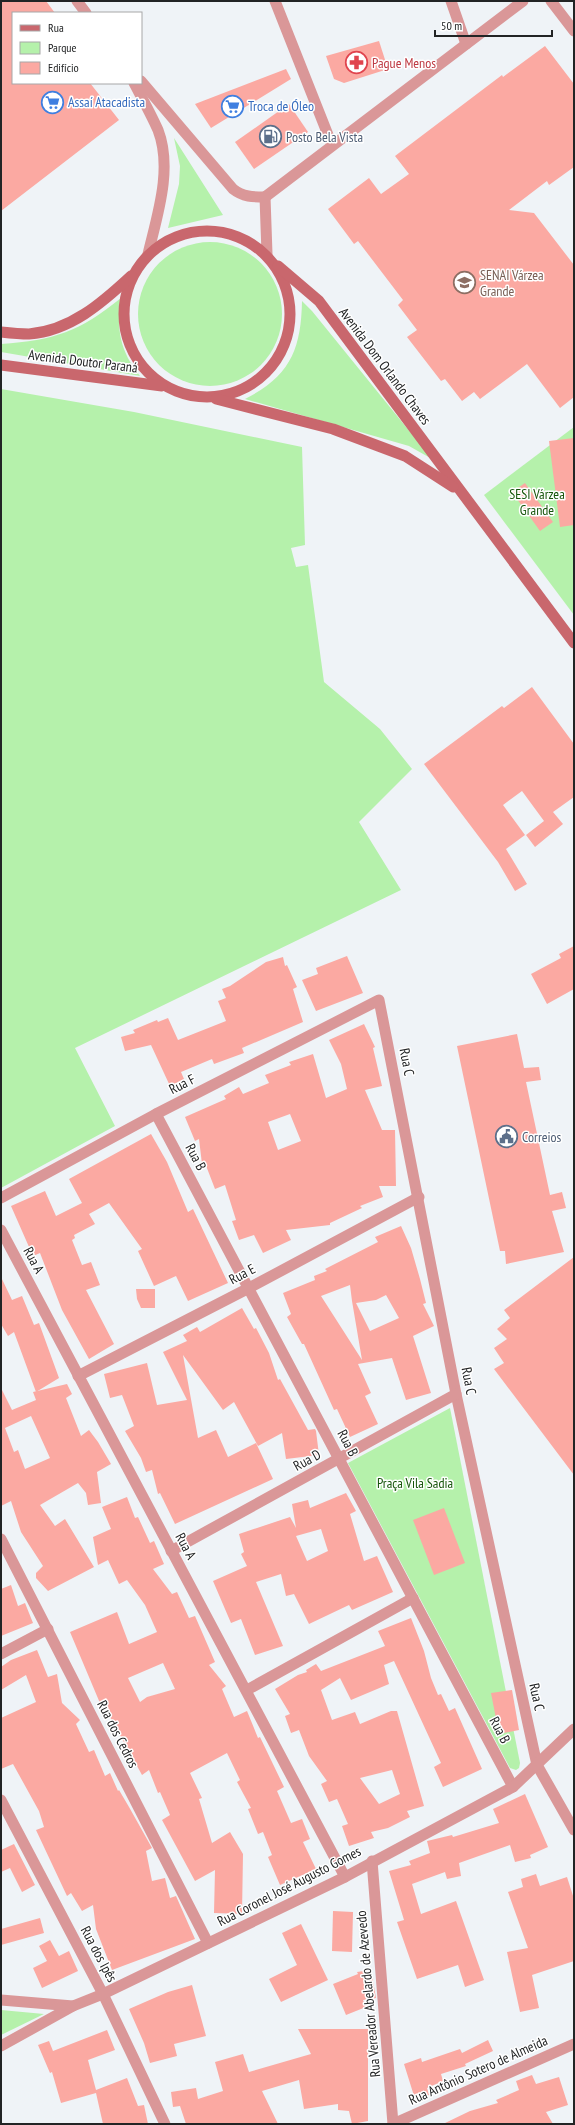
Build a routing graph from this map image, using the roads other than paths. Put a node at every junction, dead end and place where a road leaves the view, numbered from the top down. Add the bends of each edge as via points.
1 (76, 1) edge
2 (275, 1) edge
3 (451, 1) edge
4 (523, 1) edge
5 (551, 1) edge
6 (85, 12) edge
7 (574, 31) edge
8 (466, 44) junction
9 (142, 82) edge
10 (135, 84) edge
11 (332, 145) junction
12 (265, 197) junction
13 (148, 254) junction
14 (267, 254) junction
15 (276, 265) junction
16 (133, 274) junction
17 (1, 332) edge
18 (1, 365) edge
19 (162, 386) junction
20 (213, 398) junction
21 (463, 495) junction
22 (574, 642) edge
23 (379, 1000) joint
24 (156, 1114) junction
25 (419, 1197) junction
26 (1, 1198) edge
27 (1, 1230) edge
28 (249, 1288) junction
29 (78, 1376) junction
30 (456, 1394) junction
31 (339, 1459) junction
32 (1, 1539) edge
33 (171, 1551) junction
34 (414, 1598) junction
35 (48, 1629) junction
36 (1, 1654) edge
37 (247, 1690) junction
38 (574, 1729) edge
39 (537, 1765) junction
40 (513, 1787) junction
41 (1, 1800) edge
42 (574, 1830) edge
43 (372, 1861) junction
44 (345, 1877) junction
45 (208, 1943) junction
46 (103, 1994) junction
47 (1, 2000) edge
48 (73, 2006) junction
49 (574, 2044) edge
50 (1, 2046) edge
51 (166, 2124) edge
52 (393, 2124) edge

1 - 6 street
2 - 11 street
3 - 8 street
4 - 8 street
5 - 7 street
8 - 11 street
9 - 12 street via 239,194
10 - 13 street via 158,130 162,150 163,176
11 - 12 street
12 - 14 street
13 - 14 main road via 165,242 184,234 205,231 225,233 247,241
13 - 16 main road
14 - 15 main road
15 - 20 main road via 290,306 289,333 279,358 262,378 239,392
15 - 21 main road, Avenida Dom Orlando Chaves via 319,302
16 - 17 main road, Avenida Doutor Paraná via 89,312 61,327 29,334
16 - 19 main road via 124,298 123,324 129,348 143,370
18 - 19 main road, Avenida Doutor Paraná
19 - 20 main road via 186,396
20 - 21 main road, Avenida Dom Orlando Chaves via 334,429 405,456
21 - 22 main road, Avenida Dom Orlando Chaves
23 - 24 street, Rua F
23 - 25 street, Rua C
24 - 26 street, Rua F
24 - 28 street, Rua B
25 - 28 street, Rua E
25 - 30 street, Rua C
27 - 29 street, Rua A
28 - 29 street, Rua E
28 - 31 street, Rua B
29 - 33 street, Rua A
30 - 31 street, Rua D
30 - 39 street, Rua C
31 - 33 street, Rua D
31 - 34 street, Rua B
32 - 35 street, Rua dos Cedros
33 - 37 street, Rua A
34 - 37 street
34 - 40 street, Rua B
35 - 36 street
35 - 45 street, Rua dos Cedros
37 - 44 street, Rua A
38 - 39 street, Rua Coronel José Augusto Gomes
39 - 40 street, Rua Coronel José Augusto Gomes
39 - 42 street, Rua C
40 - 43 street, Rua Coronel José Augusto Gomes
41 - 46 street, Rua dos Ipês
43 - 44 street, Rua Coronel José Augusto Gomes
43 - 52 street, Rua Vereador Abelardo de Azevedo
44 - 45 street, Rua Coronel José Augusto Gomes
45 - 46 street, Rua Coronel José Augusto Gomes
46 - 48 street, Rua Coronel José Augusto Gomes
46 - 51 street, Rua dos Ipês
47 - 48 street
48 - 50 street, Rua Coronel José Augusto Gomes
49 - 52 street, Rua Antônio Sotero de Almeida

